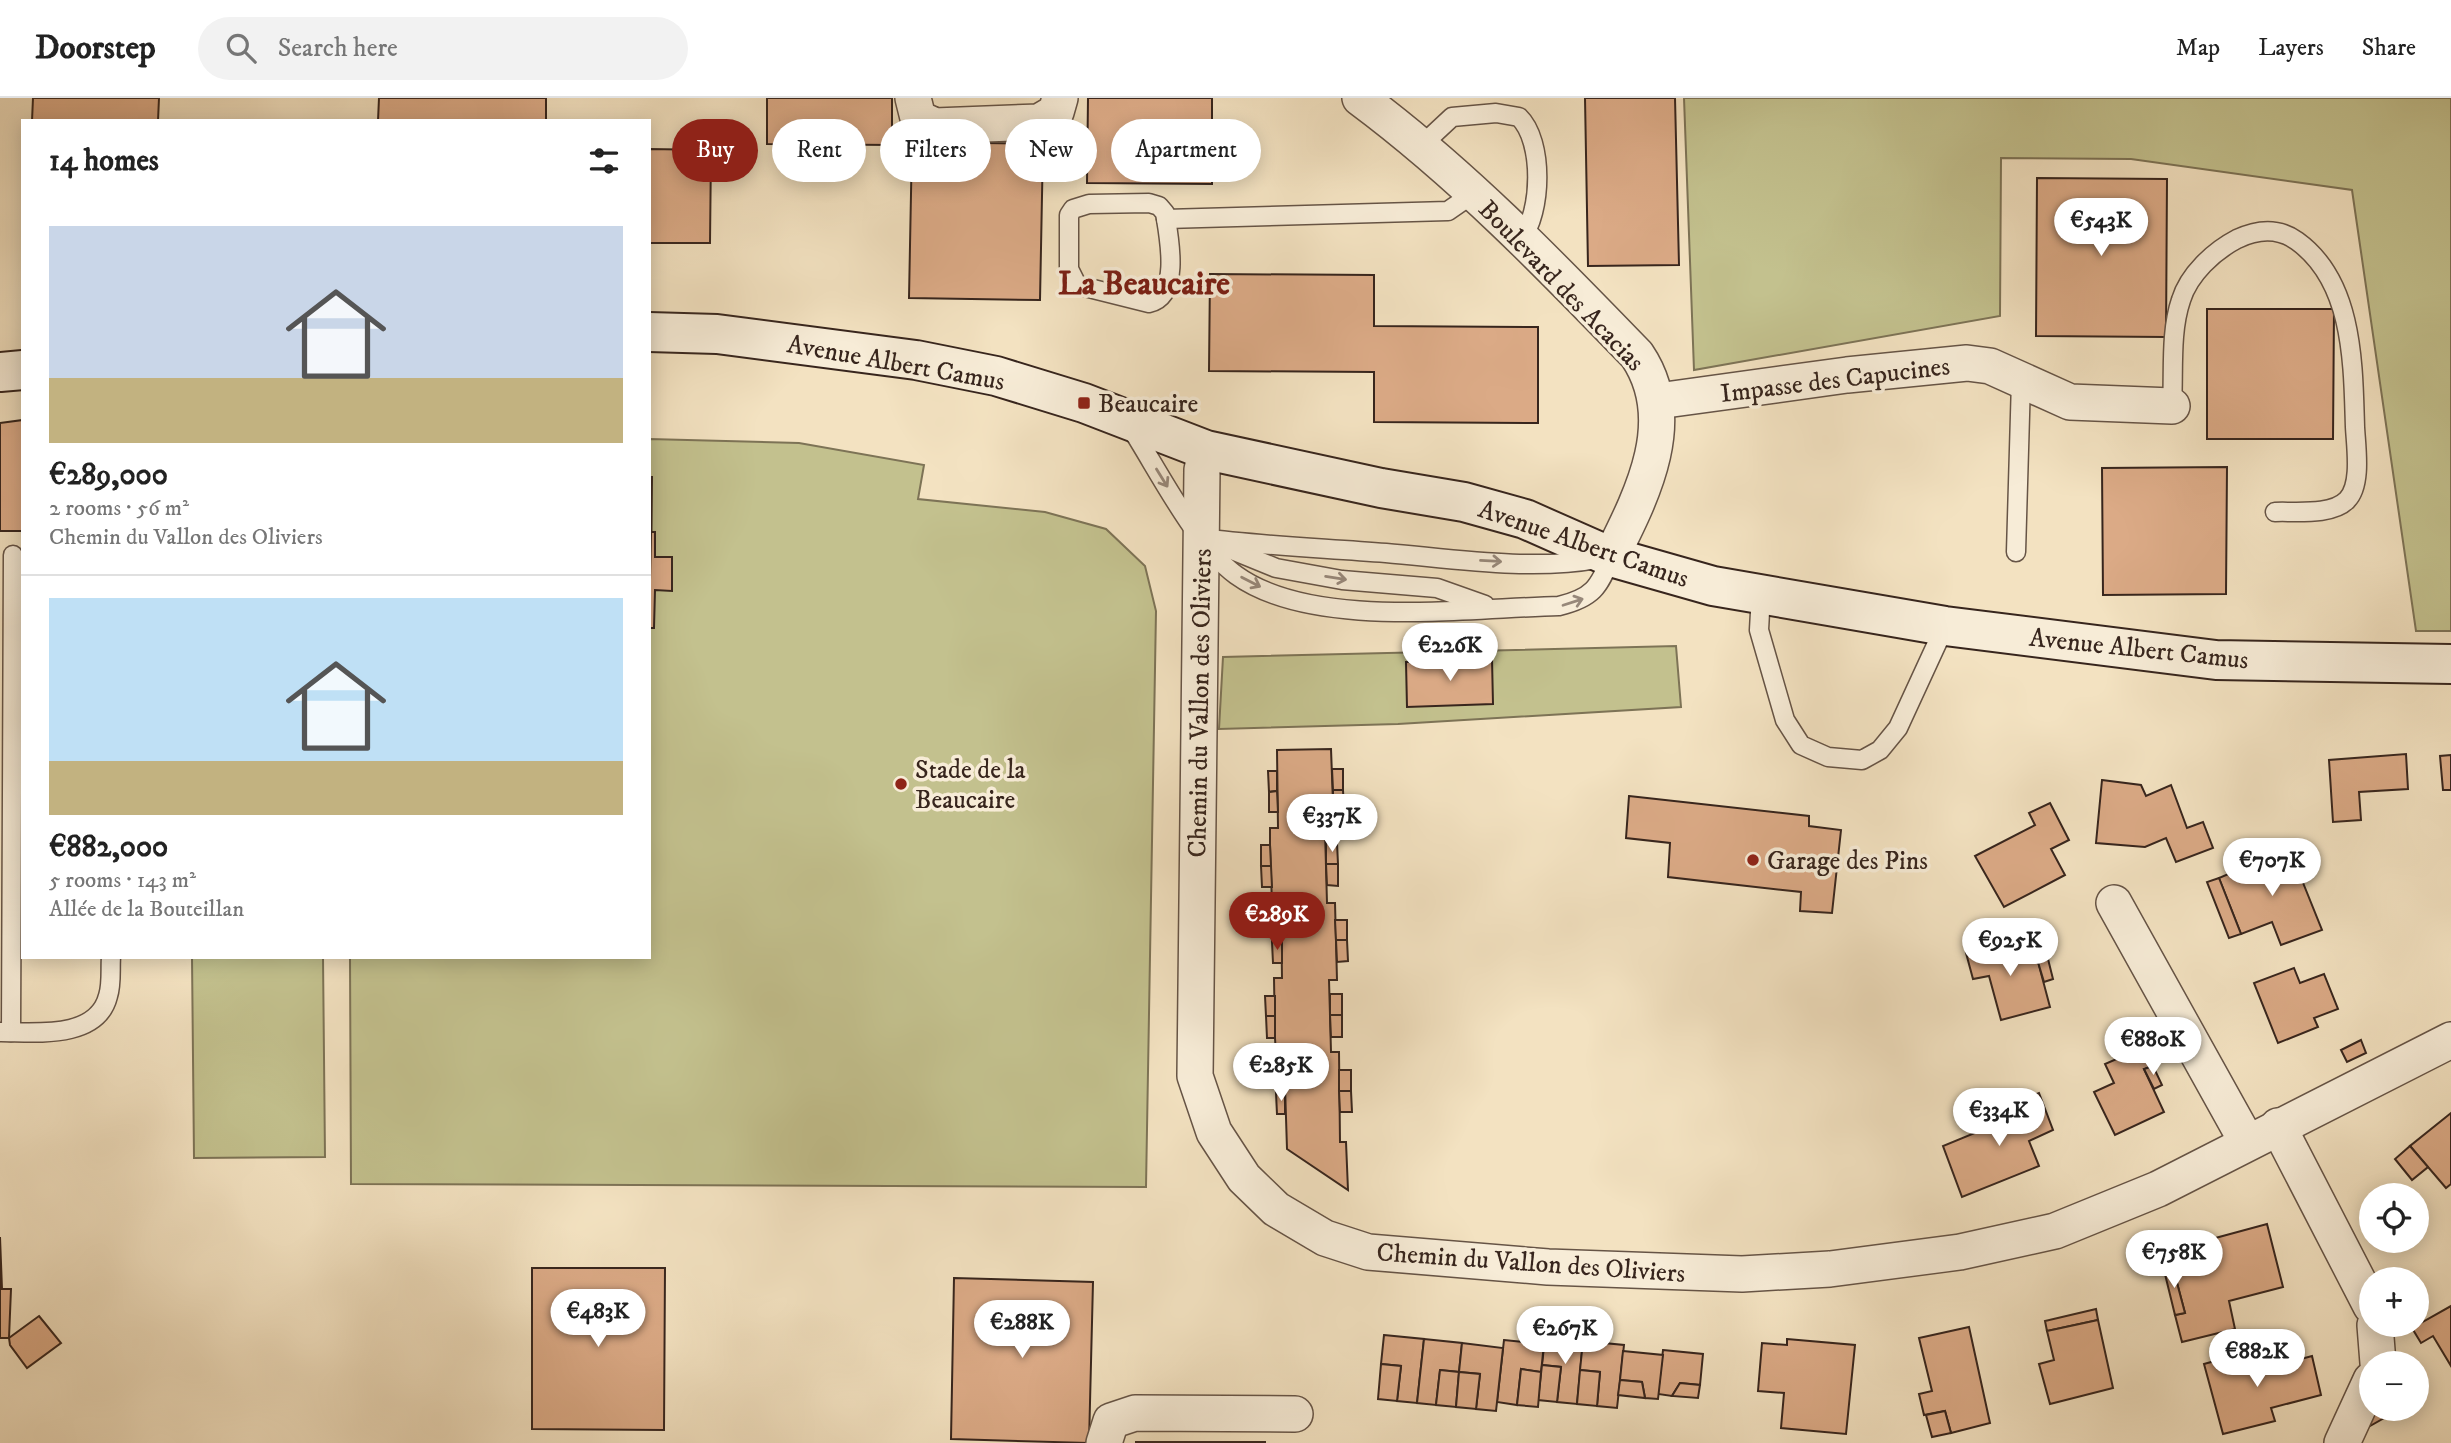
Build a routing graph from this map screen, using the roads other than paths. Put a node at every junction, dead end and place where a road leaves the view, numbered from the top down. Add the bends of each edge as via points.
1 (913, 98) edge
2 (1060, 98) edge
3 (1360, 98) edge
4 (1422, 145) junction
5 (1474, 193) junction
6 (1166, 219) junction
7 (1521, 239) junction
8 (651, 332) edge
9 (21, 370) edge
10 (0, 372) edge
11 (2021, 381) junction
12 (1658, 401) junction
13 (2172, 406) joint
14 (1127, 420) junction
15 (1206, 450) junction
16 (2275, 512) dead end
17 (1201, 538) junction
18 (2016, 552) dead end
19 (12, 555) edge
20 (1611, 557) junction
21 (1761, 594) junction
22 (1493, 608) junction
23 (1945, 626) junction
24 (6, 662) edge
25 (2451, 664) edge
26 (2113, 903) dead end
27 (111, 959) edge
28 (6, 1032) edge
29 (2451, 1040) edge
30 (2278, 1126) junction
31 (2247, 1142) junction
32 (2359, 1283) edge
33 (2359, 1406) edge
34 (1295, 1414) dead end
35 (1104, 1443) edge
36 (2342, 1443) edge

1 - 2 street via 918,118 935,126 1046,120 1056,112
3 - 4 street, Boulevard des Acacias
4 - 5 street, Boulevard des Acacias
4 - 7 lane via 1442,124 1465,114 1511,113 1525,122 1536,150 1535,207 1530,228
5 - 6 lane via 1448,211
5 - 7 street, Boulevard des Acacias
6 - 6 lane via 1164,210 1149,203 1089,204 1073,209 1069,219 1071,277 1086,289 1138,301 1157,300 1169,281
7 - 12 street, Boulevard des Acacias via 1637,355
8 - 14 street, Avenue Albert Camus via 717,334 916,360 996,376
9 - 10 street
11 - 12 street, Impasse des Capucines via 1990,366 1944,363
11 - 13 street, Impasse des Capucines via 2070,402
11 - 18 lane
12 - 20 street, Boulevard des Acacias via 1652,461
13 - 16 lane via 2177,316 2192,278 2227,244 2245,235 2275,231 2305,247 2331,281 2348,337 2356,440 2354,486 2347,500 2330,508
14 - 15 street, Avenue Albert Camus
14 -> 17 lane
15 - 17 street, Chemin du Vallon des Oliviers
15 - 20 street, Avenue Albert Camus via 1464,502 1525,519
17 -> 20 lane via 1280,548 1568,565
17 -> 22 lane via 1276,568 1342,580 1437,588
17 -> 22 lane via 1235,574 1280,597 1396,612
17 - 31 street, Chemin du Vallon des Oliviers via 1195,1076 1214,1132 1244,1178 1276,1209 1325,1238 1368,1252 1548,1267 1742,1274 1830,1269 1960,1252 2054,1231 2158,1189
19 - 24 lane
20 - 21 street, Avenue Albert Camus via 1713,586
22 -> 20 lane via 1582,601 1601,582
21 - 23 street, Avenue Albert Camus
21 - 23 lane via 1759,630 1785,720 1801,745 1828,757 1862,760 1880,751 1898,728
23 - 25 street, Avenue Albert Camus via 2216,660
24 - 28 lane
26 - 31 street
27 - 28 lane via 108,997 89,1020 63,1031
29 - 30 street, Chemin du Vallon des Oliviers
30 - 31 street, Chemin du Vallon des Oliviers
30 - 32 street
33 - 36 street
34 - 35 street via 1135,1413 1111,1421

